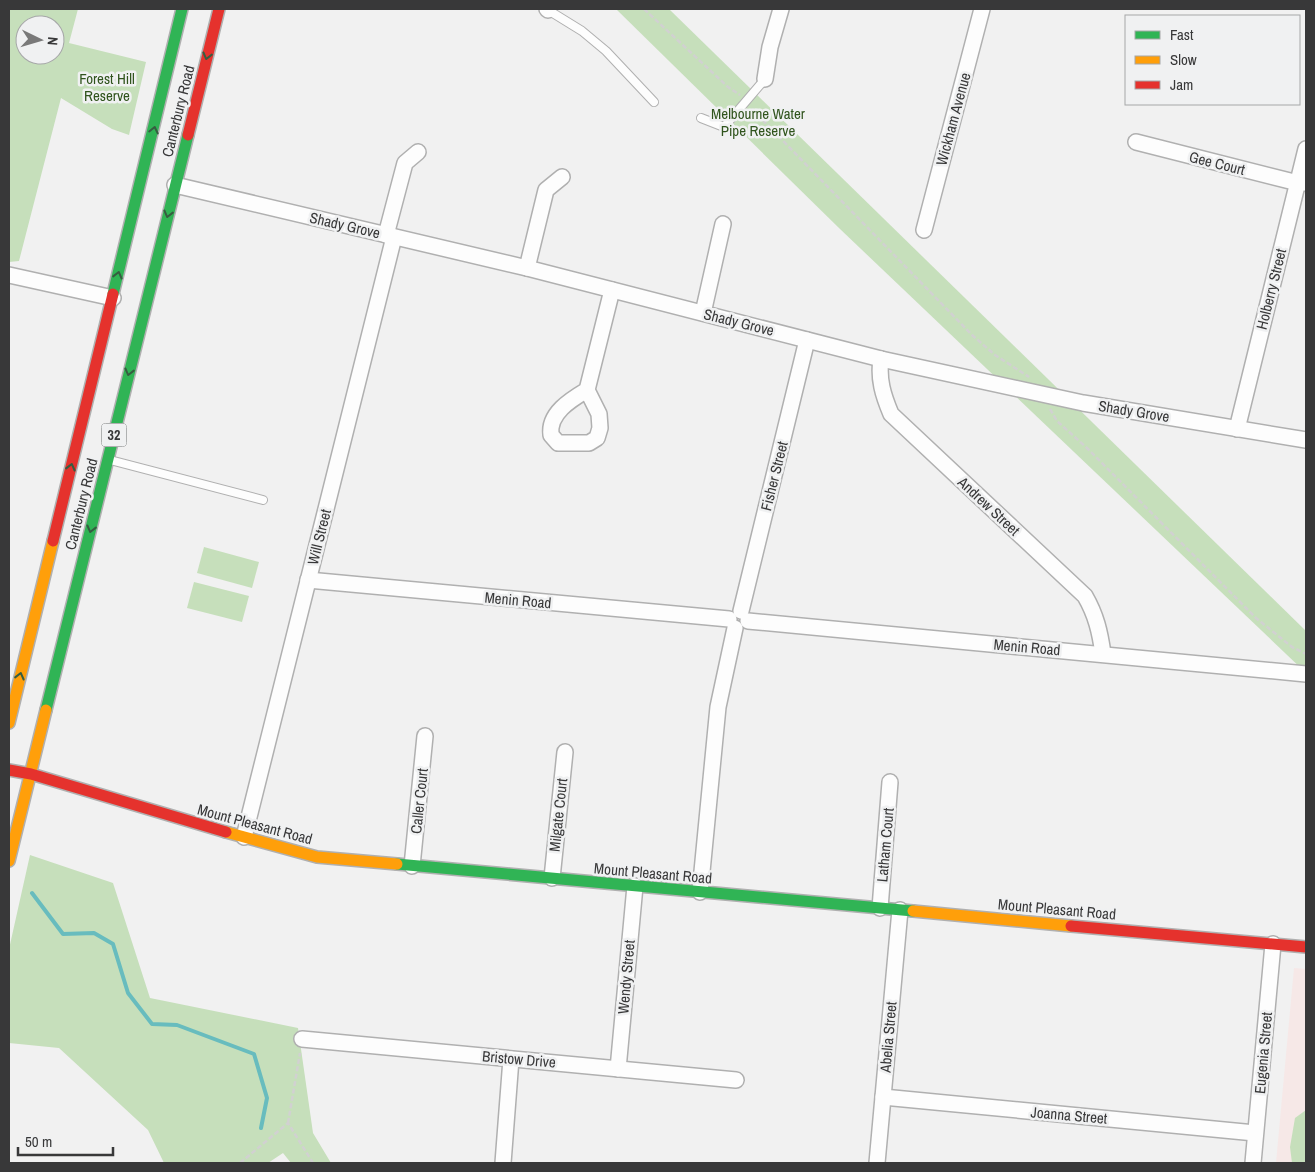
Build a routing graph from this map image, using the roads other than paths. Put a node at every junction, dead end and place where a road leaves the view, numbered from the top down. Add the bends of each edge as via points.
1 (182, 9) edge
2 (219, 9) edge
3 (548, 9) edge
4 (781, 9) edge
5 (982, 9) edge
6 (765, 79) joint
7 (654, 102) dead end
8 (701, 118) dead end
9 (1136, 142) dead end
10 (1306, 149) edge
11 (418, 152) dead end
12 (562, 177) dead end
13 (1302, 183) edge
14 (171, 184) junction
15 (724, 224) dead end
16 (924, 230) dead end
17 (390, 236) junction
18 (526, 268) junction
19 (9, 275) edge
20 (612, 290) junction
21 (113, 298) junction
22 (703, 313) junction
23 (807, 340) junction
24 (881, 359) junction
25 (587, 390) dead end
26 (1237, 429) junction
27 (1306, 440) edge
28 (108, 460) junction
29 (263, 500) dead end
30 (308, 580) junction
31 (738, 620) junction
32 (1103, 654) junction
33 (1306, 674) edge
34 (9, 723) edge
35 (425, 736) dead end
36 (565, 752) dead end
37 (9, 770) edge
38 (31, 774) junction
39 (890, 782) dead end
40 (244, 837) junction
41 (9, 861) edge
42 (412, 866) junction
43 (552, 878) junction
44 (635, 886) junction
45 (700, 892) junction
46 (880, 908) junction
47 (900, 910) junction
48 (1273, 944) junction
49 (1306, 947) edge
50 (302, 1039) road end
51 (511, 1059) junction
52 (618, 1069) junction
53 (736, 1080) dead end
54 (883, 1097) junction
55 (1255, 1133) junction
56 (503, 1163) edge
57 (876, 1163) edge
58 (1253, 1163) edge

21 -> 1 main road, Canterbury Road / 32 via 146,179
2 -> 14 main road, Canterbury Road / 32
3 - 7 lane via 606,50
4 - 6 street
5 - 16 street, Wickham Avenue
6 - 8 lane via 724,127
9 - 13 street, Gee Court
10 - 13 street, Holberry Street
11 - 17 street, Will Street via 405,163
12 - 18 street via 546,190
13 - 26 street, Holberry Street
14 - 17 street, Shady Grove
14 -> 28 main road, Canterbury Road / 32
15 - 22 street
17 - 18 street, Shady Grove
17 - 30 street, Will Street
18 - 20 street, Shady Grove
19 - 21 street
20 - 22 street, Shady Grove
20 - 25 street
34 -> 21 main road, Canterbury Road / 32
22 - 23 street, Shady Grove
23 - 24 street, Shady Grove
23 - 31 street, Fisher Street
24 - 26 street, Shady Grove via 1042,394
24 - 32 street, Andrew Street via 879,373 891,414 1085,596 1094,611
26 - 27 street, Shady Grove
28 - 29 lane
28 -> 38 main road, Canterbury Road / 32
30 - 31 street, Menin Road
30 - 40 street, Will Street
31 - 32 street, Menin Road
31 - 45 street, Fisher Street via 718,707
32 - 33 street, Menin Road
35 - 42 street, Caller Court
36 - 43 street, Milgate Court
37 - 38 main road, Mount Pleasant Road
38 - 40 main road, Mount Pleasant Road
38 - 41 main road, Canterbury Road / 32
39 - 46 street, Latham Court
40 - 42 main road, Mount Pleasant Road via 317,857
42 - 43 main road, Mount Pleasant Road
43 - 44 main road, Mount Pleasant Road
44 - 45 main road, Mount Pleasant Road
44 - 52 street, Wendy Street
45 - 46 main road, Mount Pleasant Road
46 - 47 main road, Mount Pleasant Road
47 - 48 main road, Mount Pleasant Road
47 - 54 street, Abelia Street
48 - 49 main road, Mount Pleasant Road
48 - 55 street, Eugenia Street
50 - 51 street, Bristow Drive
51 - 52 street, Bristow Drive
51 - 56 street
52 - 53 street, Bristow Drive
54 - 55 street, Joanna Street
54 - 57 street, Abelia Street
55 - 58 street, Eugenia Street

